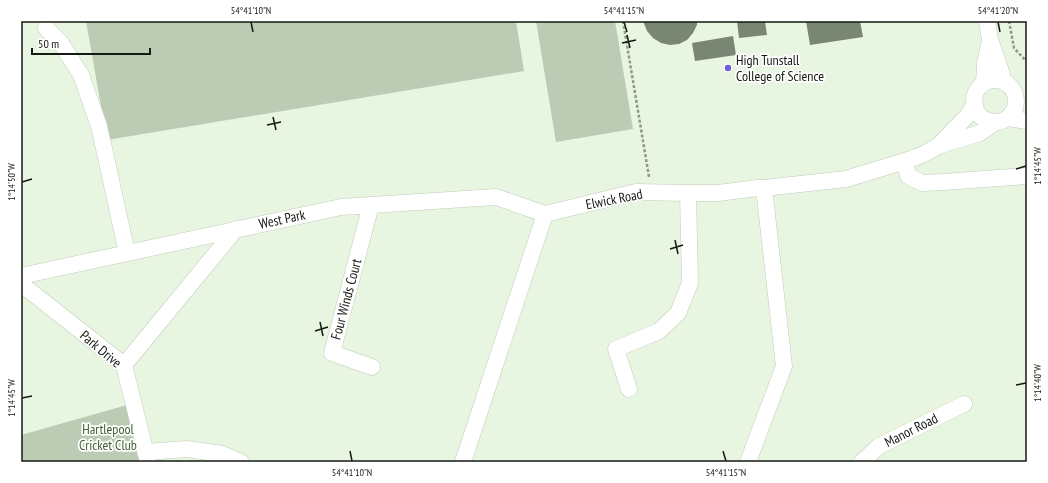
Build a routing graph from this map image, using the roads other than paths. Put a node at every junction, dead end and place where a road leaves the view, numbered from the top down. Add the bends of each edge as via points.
1 (987, 21) edge
2 (46, 28) dead end
3 (990, 40) junction
4 (984, 83) junction
5 (1008, 86) junction
6 (1027, 99) edge
7 (975, 104) junction
8 (1001, 120) junction
9 (1027, 121) edge
10 (938, 146) junction
11 (905, 161) junction
12 (1027, 176) edge
13 (764, 188) junction
14 (688, 193) junction
15 (371, 205) junction
16 (545, 214) junction
17 (236, 229) junction
18 (127, 253) junction
19 (21, 276) edge
20 (21, 284) edge
21 (124, 366) junction
22 (372, 367) dead end
23 (629, 389) dead end
24 (964, 404) dead end
25 (147, 457) edge
26 (240, 462) edge
27 (463, 462) edge
28 (748, 462) edge
29 (862, 462) edge

1 - 3 street, Elwick Road
2 - 18 street via 61,43 81,76 98,126
3 - 4 street, Elwick Road
3 - 5 street, Elwick Road
4 - 5 street via 997,80
4 - 7 street, Elwick Road via 976,92
5 - 6 street
5 - 8 street, Elwick Road via 1016,96 1015,108 1012,114
7 - 8 street via 976,110 984,119
7 - 10 street, Elwick Road via 968,115
8 - 9 street
8 - 10 street, Elwick Road via 980,133
10 - 11 street, Elwick Road
11 - 12 street via 908,176 922,183
11 - 13 street, Elwick Road via 846,179
13 - 14 street, Elwick Road
13 - 28 street via 784,366
14 - 16 street, Elwick Road via 636,192
14 - 23 street via 690,284 678,313 659,331 616,349
15 - 16 street, West Park via 496,197
15 - 17 street, West Park via 341,207
15 - 22 street, Four Winds Court via 332,353
16 - 27 street
17 - 18 street, West Park
17 - 21 street
18 - 19 street, West Park
20 - 21 street, Park Drive
21 - 25 street, Park Drive
24 - 29 street, Manor Road via 879,446
25 - 26 street via 187,449 222,454

